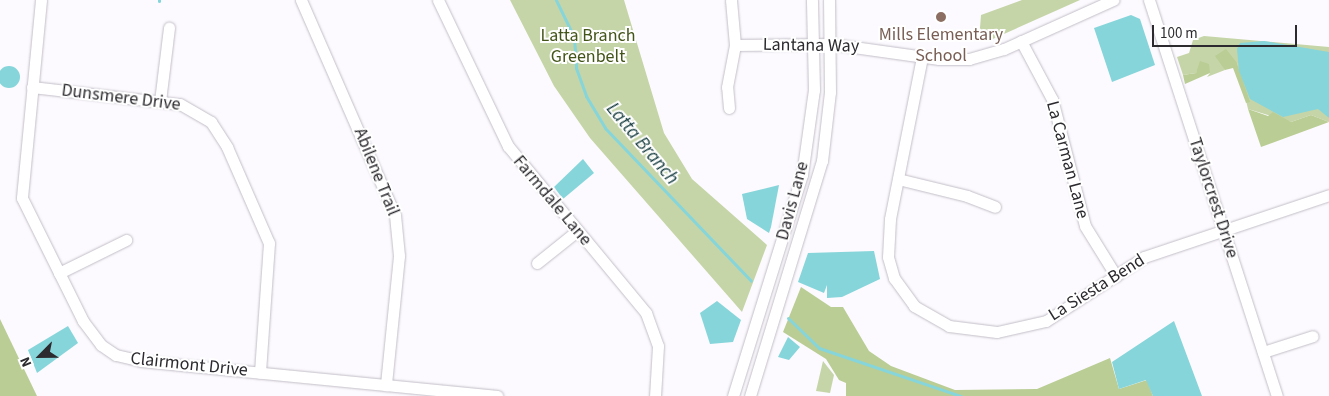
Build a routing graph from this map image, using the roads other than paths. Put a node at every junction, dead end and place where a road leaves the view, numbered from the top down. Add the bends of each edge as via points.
1 (41, 0) edge
2 (300, 0) edge
3 (438, 0) edge
4 (731, 0) edge
5 (812, 0) edge
6 (829, 0) edge
7 (1113, 0) edge
8 (1149, 0) edge
9 (168, 28) dead end
10 (1020, 41) junction
11 (815, 43) junction
12 (832, 44) junction
13 (735, 45) junction
14 (922, 56) junction
15 (32, 87) junction
16 (160, 101) junction
17 (729, 108) dead end
18 (898, 179) junction
19 (1329, 195) edge
20 (995, 208) dead end
21 (1223, 230) junction
22 (577, 231) junction
23 (126, 240) dead end
24 (537, 264) dead end
25 (59, 273) junction
26 (1116, 276) junction
27 (1313, 336) dead end
28 (1263, 352) junction
29 (260, 373) junction
30 (386, 385) junction
31 (497, 396) edge
32 (655, 396) edge
33 (733, 396) edge
34 (750, 396) edge
35 (1278, 396) edge

1 - 15 street, Clairmont Drive
2 - 30 street, Abilene Trail via 395,215 399,256
3 - 22 street, Farmdale Lane via 499,131
4 - 13 street
5 - 11 street, Davis Lane
6 - 12 street, Davis Lane
7 - 10 street, Lantana Way
8 - 21 street, Taylorcrest Drive
9 - 16 street
10 - 14 street, Lantana Way via 969,59
10 - 26 street, La Carman Lane via 1052,99 1085,226
11 - 12 street, Lantana Way
11 - 13 street, Lantana Way
11 - 33 street, Davis Lane via 812,113 802,175
12 - 14 street, Lantana Way
12 - 34 street, Davis Lane via 828,121 819,176
13 - 17 street via 727,87
14 - 18 street, La Siesta Bend
15 - 16 street, Dunsmere Drive
15 - 25 street, Clairmont Drive via 22,198
16 - 29 street, Dunsmere Drive via 195,109 214,126 267,235 271,265
18 - 20 street via 967,196
18 - 26 street, La Siesta Bend via 887,240 892,271 914,306 940,322 971,332 1028,327 1066,312
19 - 21 street, La Siesta Bend
21 - 26 street, La Siesta Bend via 1151,254
21 - 28 street, Taylorcrest Drive
22 - 24 street
22 - 32 street, Farmdale Lane via 652,324 658,346
23 - 25 street
25 - 29 street, Clairmont Drive via 89,331 116,355
27 - 28 street
28 - 35 street, Taylorcrest Drive
29 - 30 street, Clairmont Drive
30 - 31 street, Clairmont Drive

